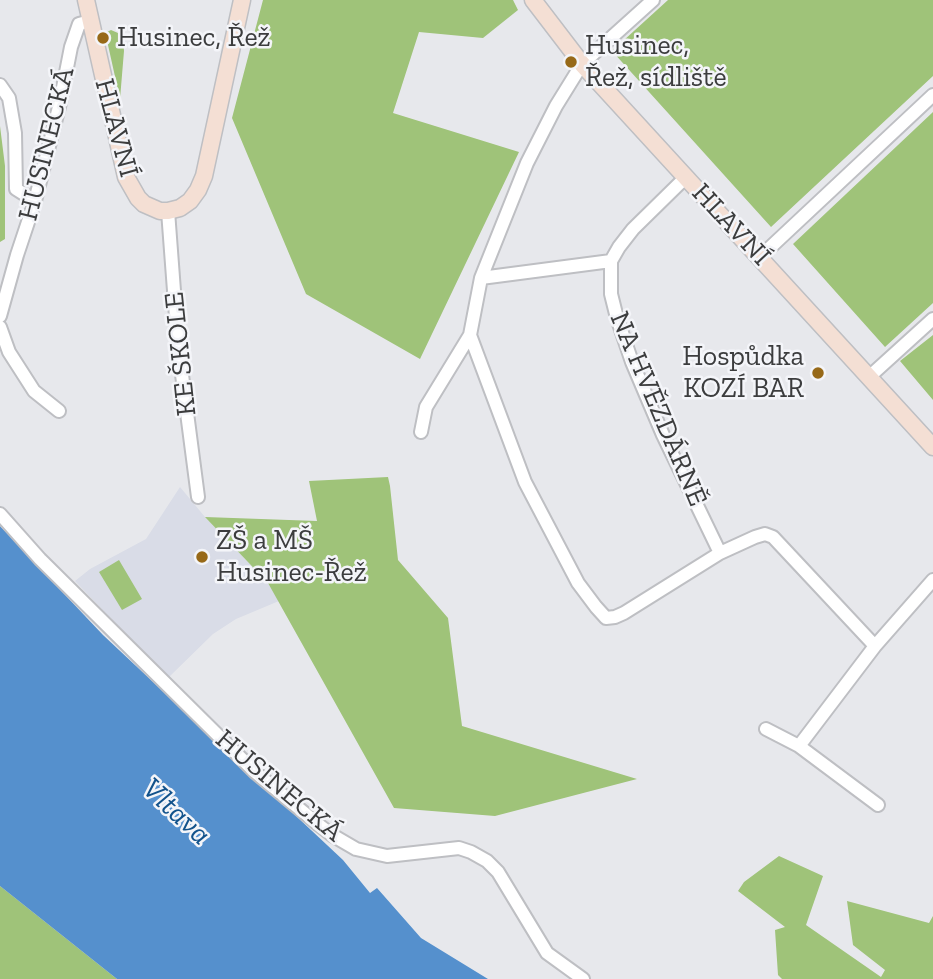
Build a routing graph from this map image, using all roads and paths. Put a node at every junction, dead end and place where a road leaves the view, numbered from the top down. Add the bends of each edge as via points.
1 (86, 0) edge
2 (243, 0) edge
3 (533, 0) edge
4 (653, 0) edge
5 (90, 21) junction
6 (582, 64) junction
7 (0, 85) edge
8 (933, 95) edge
9 (685, 177) junction
10 (35, 201) junction
11 (168, 211) junction
12 (760, 257) junction
13 (611, 261) junction
14 (481, 278) junction
15 (0, 316) edge
16 (933, 319) edge
17 (0, 327) edge
18 (470, 335) junction
19 (869, 377) junction
20 (59, 411) dead end
21 (421, 432) dead end
22 (933, 447) edge
23 (198, 497) dead end
24 (0, 514) edge
25 (720, 553) junction
26 (932, 583) edge
27 (875, 646) junction
28 (766, 729) dead end
29 (799, 746) junction
30 (878, 805) dead end
31 (583, 979) edge

1 - 5 street, HLAVNÍ
2 - 11 street via 204,176 190,201
3 - 6 street, HLAVNÍ
4 - 6 street
5 - 10 street, HUSINECKÁ via 79,24 71,47
5 - 11 street, HLAVNÍ via 126,177 144,204
6 - 9 street, HLAVNÍ
6 - 14 street via 527,163
7 - 10 street via 9,98 15,133 16,189
8 - 12 street
9 - 12 street, HLAVNÍ
9 - 13 street via 633,229
10 - 15 street, HUSINECKÁ
11 - 23 street, KE ŠKOLE via 178,344
12 - 19 street, HLAVNÍ
13 - 14 street
13 - 25 street, NA HVĚZDÁRNĚ via 611,294 632,362
14 - 18 street
16 - 19 street
17 - 20 street via 9,352 34,391
18 - 21 street via 426,407
18 - 25 street via 525,482 578,583 606,618 624,613
19 - 22 street, HLAVNÍ
24 - 31 street, HUSINECKÁ via 255,772 332,835 356,849 387,856 458,848 487,861 547,953
25 - 27 street via 755,537 773,537
26 - 27 street
27 - 29 street
28 - 29 street
29 - 30 street

